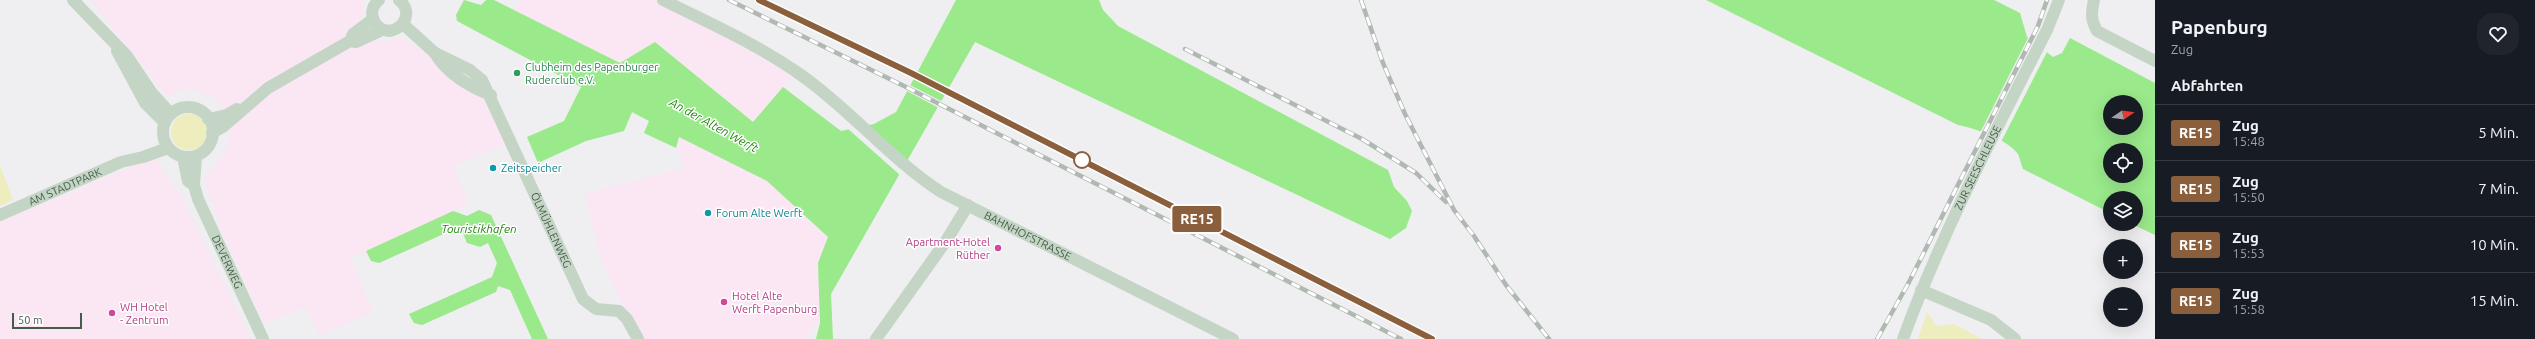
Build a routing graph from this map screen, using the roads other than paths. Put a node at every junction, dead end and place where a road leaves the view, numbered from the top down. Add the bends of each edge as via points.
1 (73, 0) edge
2 (379, 0) edge
3 (663, 0) edge
4 (2059, 0) edge
5 (2094, 0) edge
6 (402, 1) edge
7 (373, 19) junction
8 (403, 24) junction
9 (382, 30) junction
10 (350, 41) junction
11 (2155, 60) edge
12 (257, 97) junction
13 (168, 118) junction
14 (208, 119) junction
15 (212, 133) junction
16 (163, 136) junction
17 (168, 148) junction
18 (196, 156) junction
19 (183, 157) junction
20 (130, 158) junction
21 (194, 185) junction
22 (968, 205) junction
23 (0, 215) edge
24 (1921, 290) junction
25 (263, 339) edge
26 (638, 339) edge
27 (876, 339) edge
28 (1233, 339) edge
29 (1903, 339) edge
30 (2015, 339) edge

1 - 13 street via 127,56
2 - 7 street via 372,10
3 - 22 street, BAHNHOFSTRASSE via 721,29 802,75 916,176
4 - 24 street, ZUR SEESCHLEUSE via 2047,30 1952,218
5 - 11 street via 2091,12 2092,22 2097,31
6 - 8 street via 406,10
7 - 9 street
7 - 10 street via 353,34
8 - 9 street via 393,31
8 - 26 street, ÖLMÜHLENWEG via 435,53 470,70 482,80 584,300 596,309 619,311 627,319
9 - 10 street via 356,42
10 - 12 street via 268,88
12 - 14 street via 227,114
12 - 15 street via 224,126
13 - 14 street via 181,108 193,108
13 - 16 street
14 - 15 street
15 - 18 street via 208,147
16 - 17 street
16 - 20 street, AM STADTPARK
17 - 19 street
17 - 20 street, AM STADTPARK via 143,157
18 - 19 street
18 - 21 street, DEVERWEG
19 - 21 street, DEVERWEG via 188,181
20 - 23 street, AM STADTPARK
21 - 25 street, DEVERWEG via 198,199
22 - 27 street via 946,241
22 - 28 street, BAHNHOFSTRASSE
24 - 29 street, ZUR SEESCHLEUSE
24 - 30 street via 1991,320

